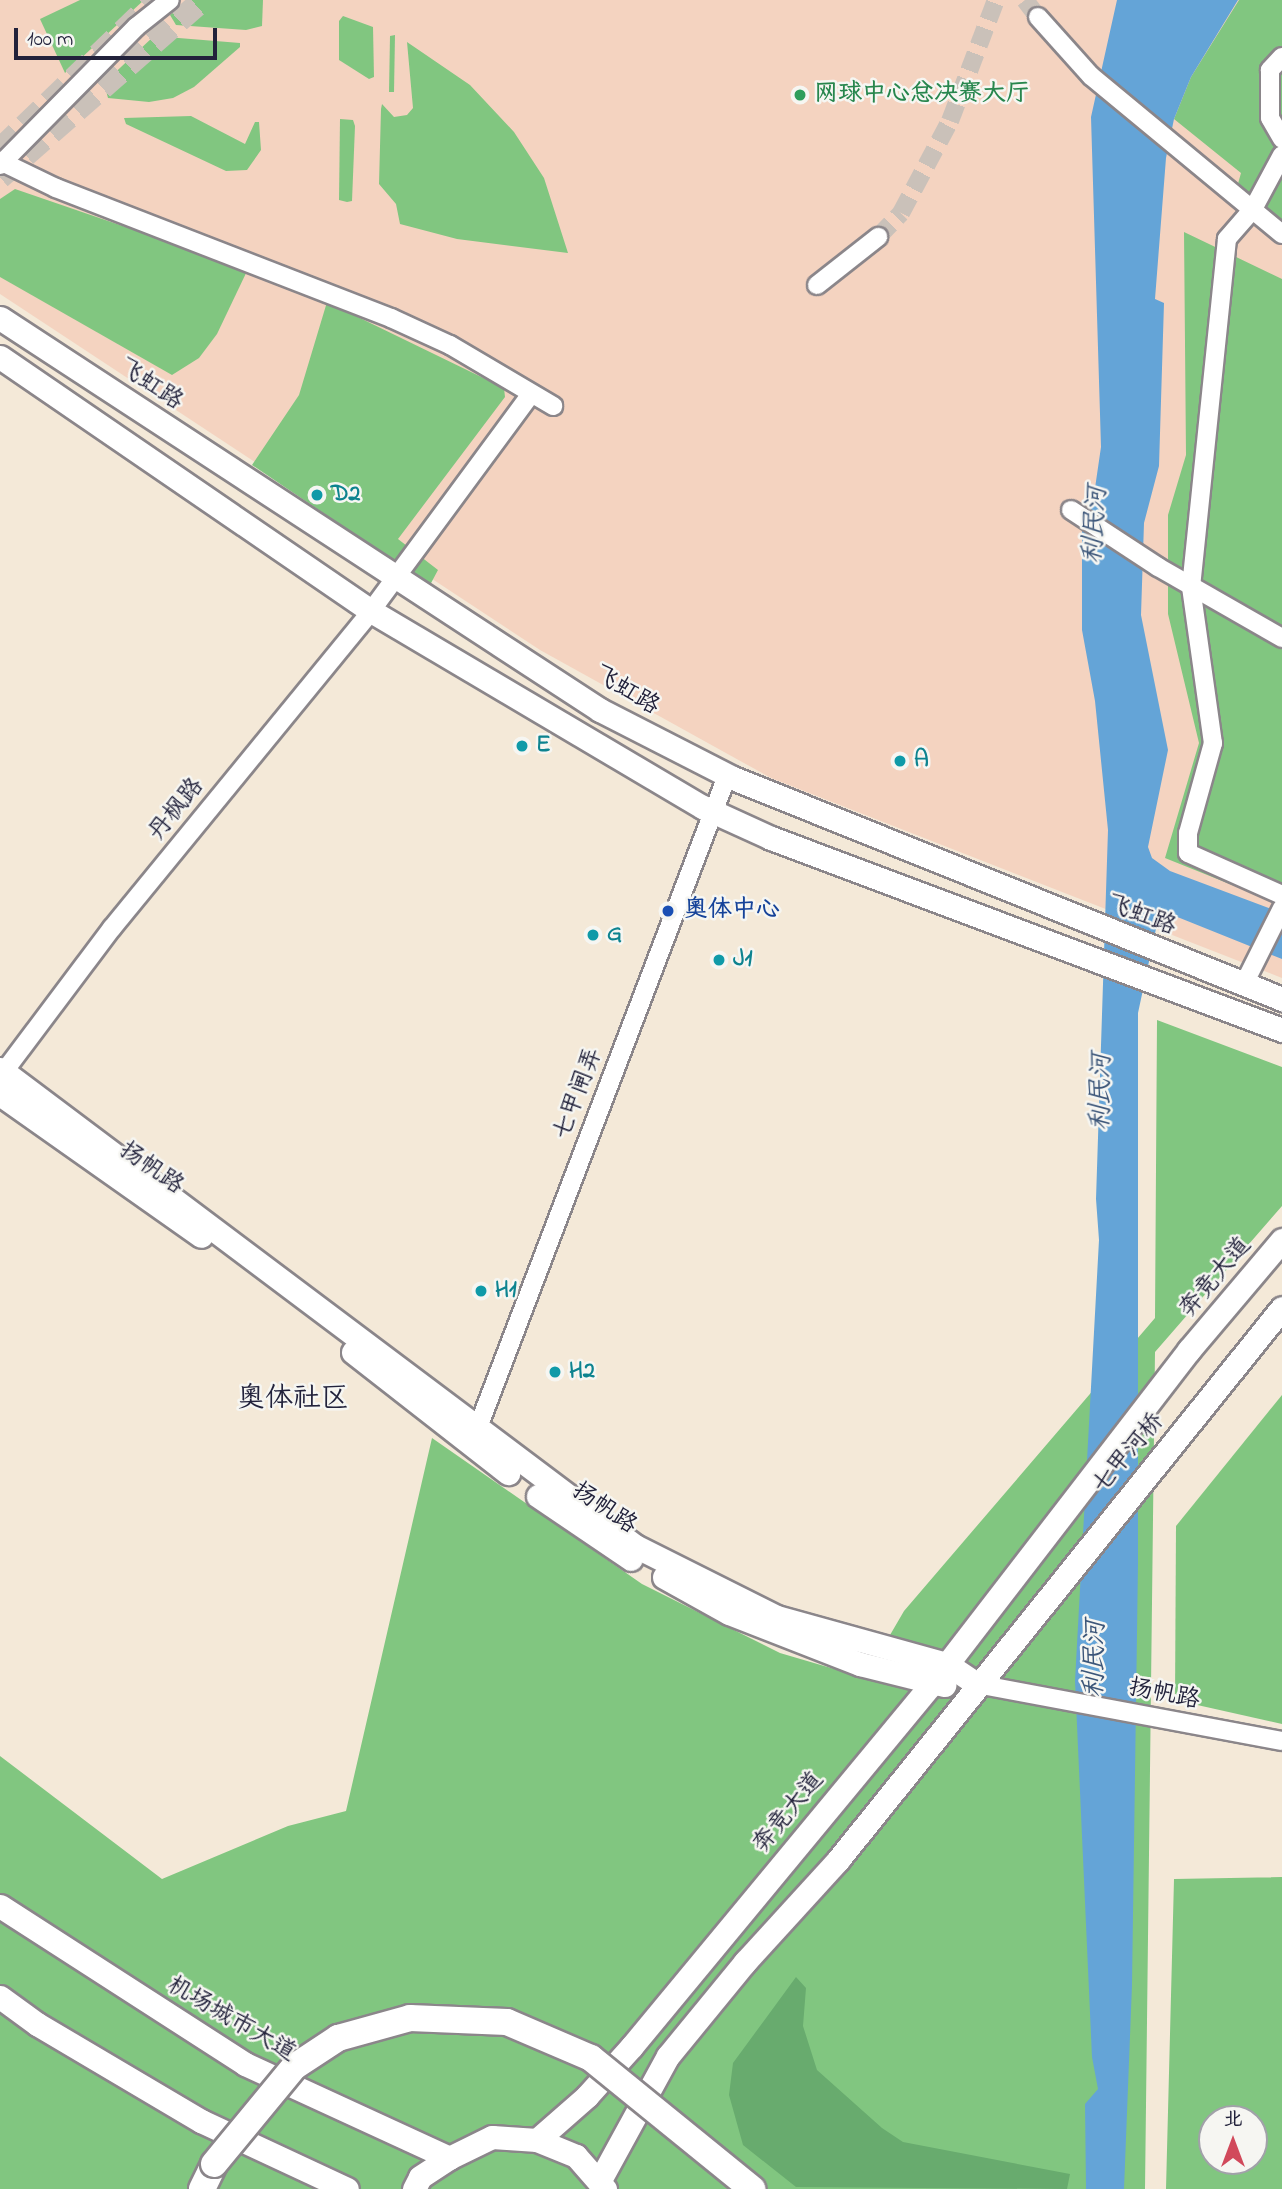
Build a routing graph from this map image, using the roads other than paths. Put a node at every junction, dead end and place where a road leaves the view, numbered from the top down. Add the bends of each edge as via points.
1 (170, 0) edge
2 (1038, 17) tunnel mouth
3 (1282, 57) edge
4 (1282, 139) edge
5 (1282, 155) edge
6 (1, 163) edge
7 (1253, 208) junction
8 (1282, 234) edge
9 (877, 237) tunnel mouth
10 (817, 285) dead end
11 (0, 318) edge
12 (0, 357) edge
13 (531, 394) junction
14 (553, 406) dead end
15 (1070, 510) dead end
16 (396, 576) junction
17 (1191, 587) junction
18 (371, 611) junction
19 (1282, 638) edge
20 (727, 776) junction
21 (713, 811) junction
22 (1282, 895) edge
23 (1282, 908) edge
24 (1244, 984) junction
25 (1282, 999) edge
26 (1282, 1030) edge
27 (1, 1072) edge
28 (0, 1094) edge
29 (1282, 1240) edge
30 (1282, 1308) edge
31 (1189, 1350) joint
32 (477, 1430) junction
33 (1070, 1509) joint
34 (947, 1664) junction
35 (977, 1684) junction
36 (931, 1685) junction
37 (1282, 1741) edge
38 (0, 1906) edge
39 (0, 1997) edge
40 (537, 2140) junction
41 (449, 2158) junction
42 (212, 2176) edge
43 (602, 2185) edge
44 (202, 2189) edge
45 (347, 2189) edge
46 (414, 2189) edge
47 (752, 2189) edge

1 - 6 street via 136,27
2 - 7 street via 1091,76
3 - 4 street via 1270,70 1270,118
5 - 7 street
6 - 13 street via 391,318 450,345
7 - 8 street
7 - 17 street via 1227,239
9 - 10 street
11 - 16 main road, 飞虹路
12 - 18 main road
13 - 14 street
13 - 16 street, 丹枫路
15 - 17 street
16 - 18 street, 丹枫路
16 - 20 main road, 飞虹路 via 600,710
17 - 19 street
17 - 22 street via 1213,743 1188,833 1188,853
18 - 21 main road
18 - 27 street, 丹枫路 via 112,928
20 - 21 street, 七甲闸弄
20 - 24 main road, 飞虹路
21 - 26 main road via 771,838
21 - 32 street, 七甲闸弄
23 - 24 street
24 - 25 main road, 飞虹路
27 - 32 main road via 307,1296
28 - 36 main road, 扬帆路 via 269,1284 461,1439 599,1541 729,1613 860,1664
29 - 31 main road, 奔竞大道
30 - 35 main road, 七甲河桥
31 - 33 main road, 七甲河桥
32 - 34 main road via 635,1546 777,1616
33 - 34 main road, 奔竞大道
34 - 35 main road
34 - 36 main road, 奔竞大道
35 - 36 main road, 扬帆路
35 - 37 street, 扬帆路
35 - 43 main road via 838,1860 668,2056
36 - 40 main road, 奔竞大道 via 632,2046 587,2096
38 - 41 main road, 机场城市大道 via 245,2064
39 - 45 main road via 37,2024 201,2121
40 - 41 main road via 492,2137
40 - 43 main road via 576,2156
41 - 46 main road via 421,2177
42 - 44 highway
42 - 47 highway, bridge via 294,2067 338,2038 410,2018 507,2022 591,2058

